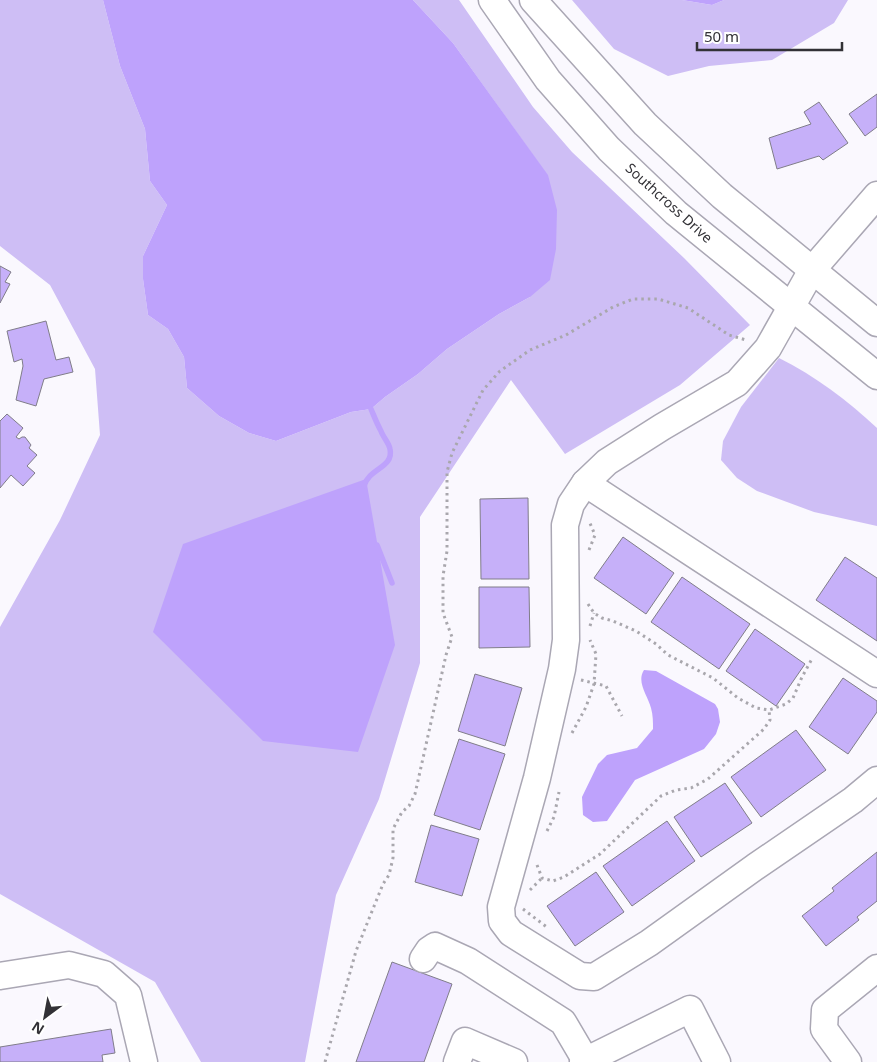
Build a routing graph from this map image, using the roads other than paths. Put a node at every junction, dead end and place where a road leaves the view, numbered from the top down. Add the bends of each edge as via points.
1 (492, 0) edge
2 (533, 0) edge
3 (877, 195) edge
4 (812, 270) junction
5 (792, 307) junction
6 (877, 322) edge
7 (877, 376) edge
8 (579, 492) junction
9 (877, 674) edge
10 (877, 780) edge
11 (423, 959) dead end
12 (877, 968) edge
13 (0, 976) edge
14 (584, 1061) edge
15 (144, 1062) edge
16 (457, 1062) edge
17 (514, 1062) edge
18 (717, 1062) edge
19 (848, 1062) edge

1 - 5 street, Southcross Drive via 548,80 609,149 676,213
2 - 4 street via 645,124 722,196
3 - 4 street
4 - 5 street
4 - 6 street
5 - 7 street, Southcross Drive
5 - 8 street via 768,348 738,383 615,458
8 - 9 street
8 - 10 street via 565,525 566,640 561,674 538,778 501,907 502,921 511,933 580,976 594,977 648,943
11 - 14 street via 436,946 468,961 563,1022
12 - 19 street via 825,1010 824,1029
13 - 15 street via 69,965 104,974 128,995
14 - 18 street via 690,1009
16 - 17 street via 465,1041

